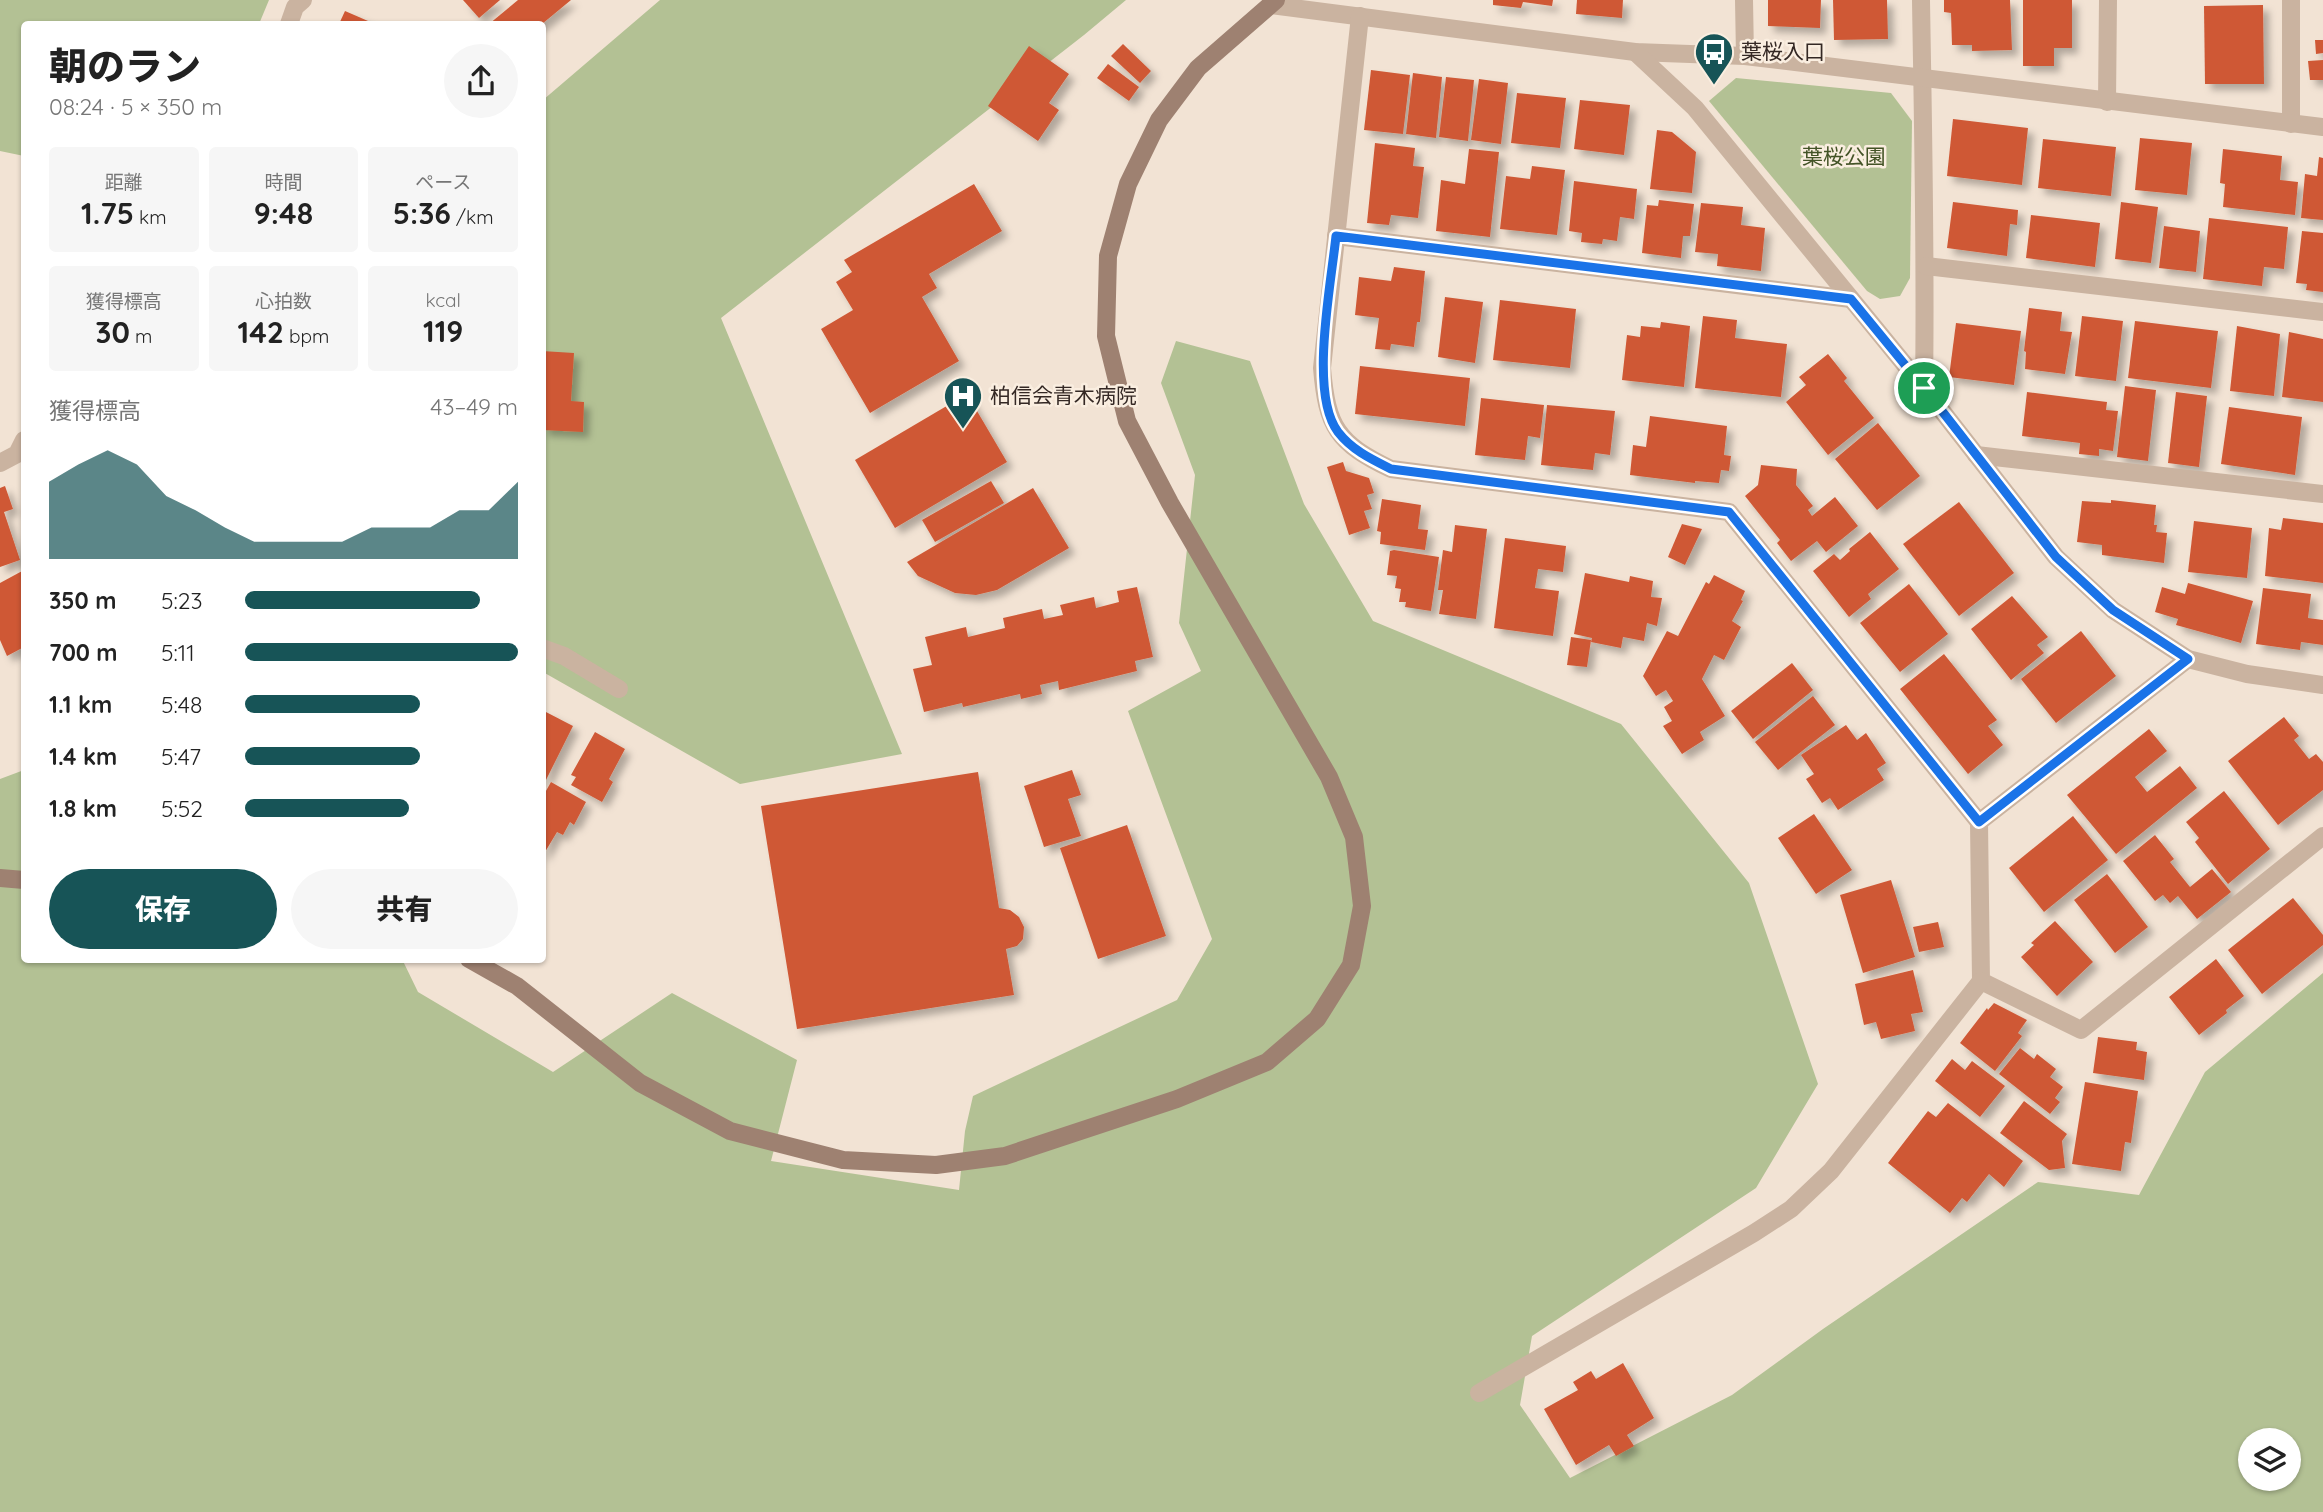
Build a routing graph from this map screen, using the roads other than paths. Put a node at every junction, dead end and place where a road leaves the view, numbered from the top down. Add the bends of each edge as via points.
1 (303, 0) edge
2 (1744, 0) edge
3 (1920, 0) edge
4 (2108, 0) edge
5 (2291, 0) edge
6 (1273, 3) edge
7 (1360, 16) junction
8 (290, 21) edge
9 (1635, 52) junction
10 (1745, 56) junction
11 (1920, 78) junction
12 (2108, 102) junction
13 (2291, 124) junction
14 (2323, 127) edge
15 (1336, 236) junction
16 (1926, 266) junction
17 (1851, 299) junction
18 (2323, 312) edge
19 (1924, 388) junction
20 (21, 446) edge
21 (1976, 455) junction
22 (0, 463) edge
23 (2323, 494) edge
24 (546, 649) edge
25 (2188, 659) junction
26 (2323, 685) edge
27 (619, 689) dead end
28 (1979, 822) junction
29 (2323, 836) edge
30 (0, 878) edge
31 (21, 880) edge
32 (477, 963) edge
33 (1981, 981) junction
34 (1479, 1393) dead end

1 - 8 street
2 - 10 street
3 - 11 street
4 - 12 street
5 - 13 street
6 - 7 street
6 - 32 street via 1198,68 1159,120 1128,184 1108,256 1106,336 1127,421 1329,777 1354,837 1362,906 1351,965 1317,1019 1266,1062 1177,1099 1005,1156 936,1165 843,1160 730,1131 640,1083 517,986
7 - 9 street
7 - 15 street
9 - 10 street
9 - 17 street via 1695,108
10 - 11 street
11 - 12 street
11 - 16 street
12 - 13 street
13 - 14 street
15 - 17 street
15 - 28 street via 1322,368 1325,404 1338,432 1362,455 1391,469 1729,512
16 - 18 street
16 - 19 street
17 - 19 street
19 - 21 street
20 - 22 street via 17,454
21 - 23 street
21 - 25 street via 2056,557 2113,610
24 - 27 street
25 - 26 street via 2247,674
25 - 28 street
28 - 33 street
29 - 33 street via 2081,1030
30 - 31 street
33 - 34 street via 1831,1171 1791,1209

